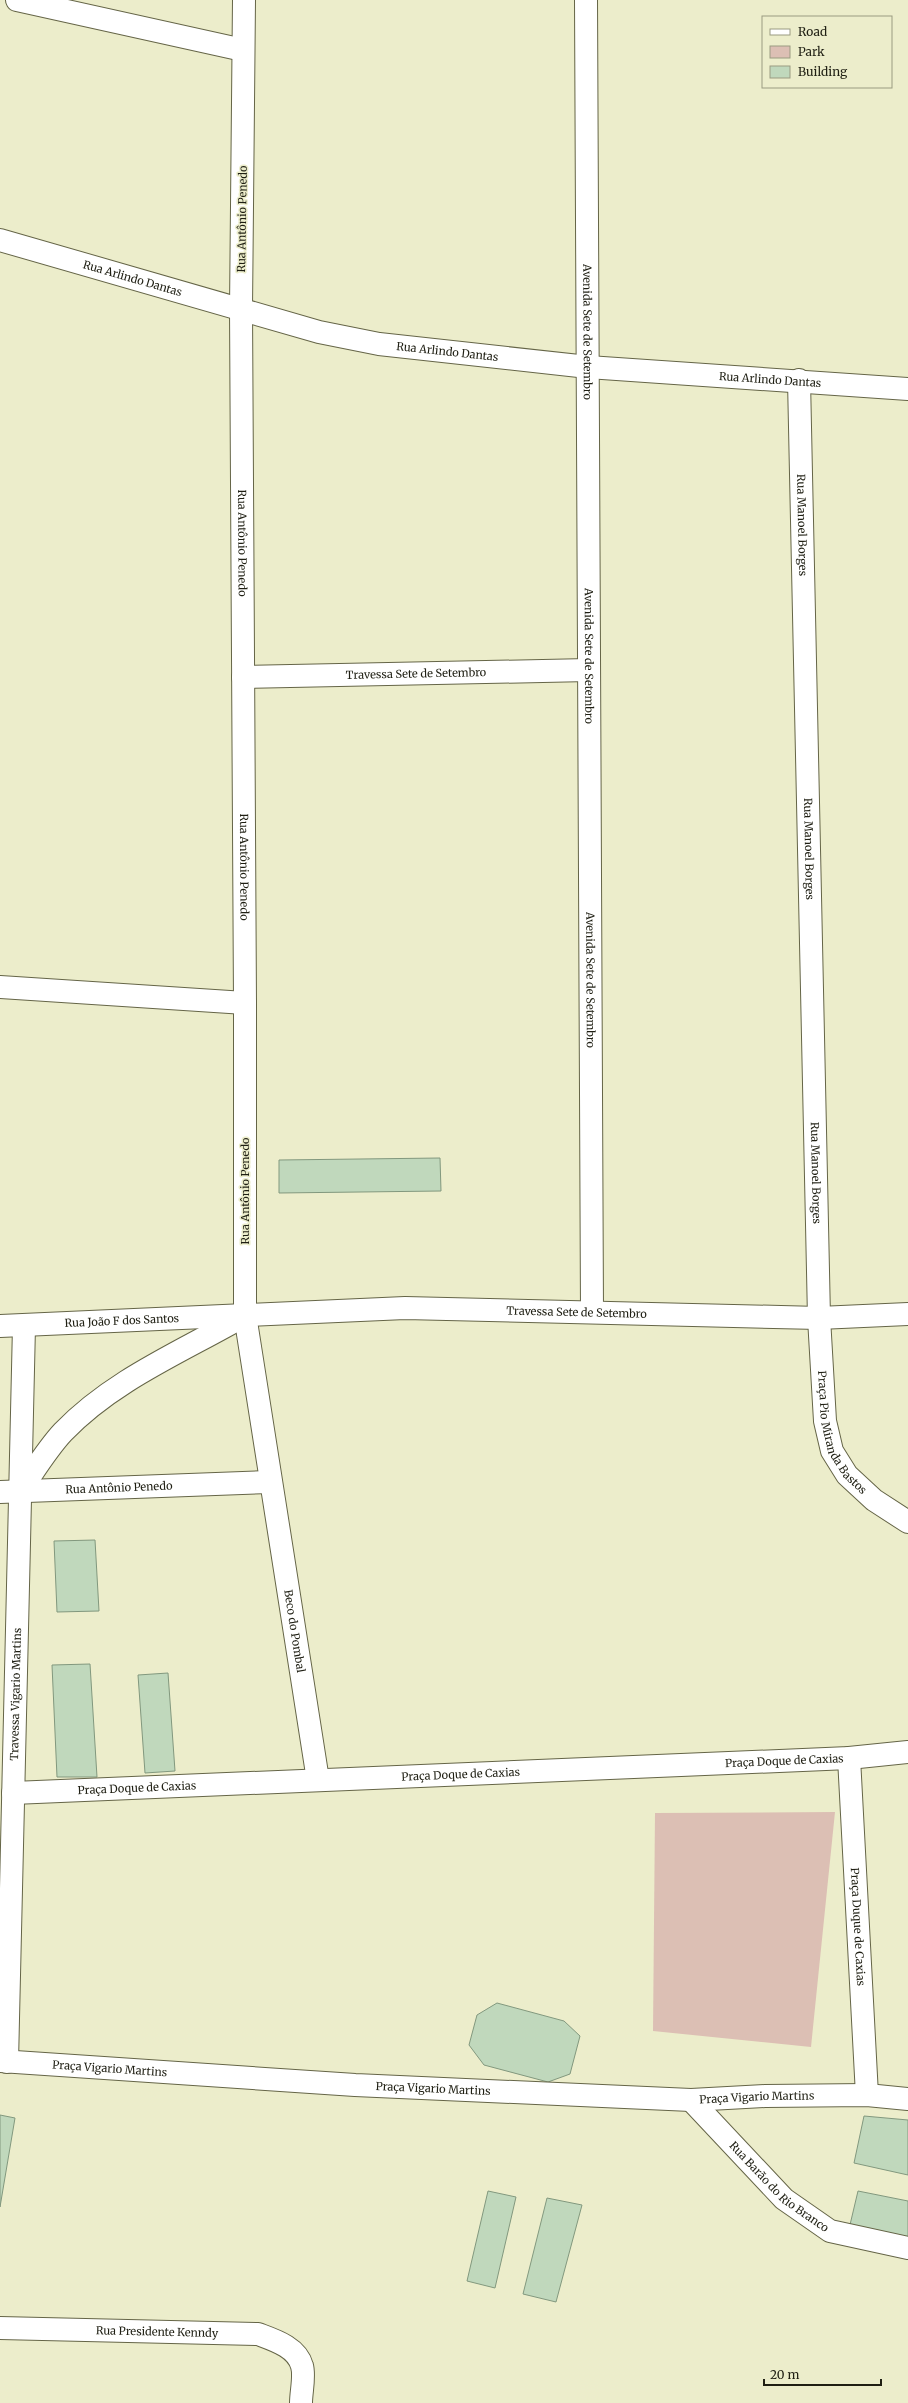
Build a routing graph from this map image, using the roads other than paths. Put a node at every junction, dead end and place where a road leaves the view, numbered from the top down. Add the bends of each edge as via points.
1 (17, 0) edge
2 (244, 0) edge
3 (586, 0) edge
4 (243, 50) junction
5 (0, 240) edge
6 (241, 309) junction
7 (588, 367) junction
8 (799, 380) junction
9 (908, 389) edge
10 (589, 670) junction
11 (243, 677) junction
12 (0, 986) edge
13 (245, 1003) junction
14 (592, 1312) junction
15 (908, 1314) edge
16 (245, 1315) junction
17 (819, 1318) junction
18 (0, 1326) edge
19 (24, 1326) junction
20 (269, 1482) junction
21 (10, 1491) edge
22 (908, 1522) edge
23 (908, 1752) edge
24 (849, 1758) junction
25 (318, 1780) junction
26 (13, 1793) junction
27 (5, 1923) edge
28 (4, 2062) edge
29 (867, 2095) junction
30 (908, 2098) edge
31 (691, 2100) junction
32 (908, 2248) edge
33 (0, 2328) edge
34 (301, 2403) edge

1 - 4 street
2 - 4 street, Rua Antônio Penedo
3 - 7 street, Avenida Sete de Setembro
4 - 6 street, Rua Antônio Penedo
5 - 6 street, Rua Arlindo Dantas
6 - 7 street, Rua Arlindo Dantas via 319,332 379,344
6 - 11 street, Rua Antônio Penedo
7 - 8 street, Rua Arlindo Dantas
7 - 10 street, Avenida Sete de Setembro
8 - 9 street, Rua Arlindo Dantas
8 - 17 street, Rua Manoel Borges
10 - 11 street, Travessa Sete de Setembro
10 - 14 street, Avenida Sete de Setembro
11 - 13 street, Rua Antônio Penedo
12 - 13 street
13 - 16 street, Rua Antônio Penedo
14 - 16 street, Travessa Sete de Setembro via 405,1308
14 - 17 street, Travessa Sete de Setembro
15 - 17 street, Travessa Sete de Setembro
16 - 19 street, Rua João F dos Santos
16 - 20 street, Rua Antônio Penedo
16 - 21 street via 154,1364 106,1395 63,1432
17 - 22 street, Praça Pio Miranda Bastos via 825,1421 832,1451 847,1475 874,1500
18 - 19 street, Rua João F dos Santos
19 - 21 street, Travessa Vigario Martins
20 - 21 street, Rua Antônio Penedo
20 - 25 street, Beco do Pombal
21 - 26 street, Travessa Vigario Martins
23 - 24 street, Praça Doque de Caxias
24 - 25 street, Praça Doque de Caxias
24 - 29 street, Praça Duque de Caxias
25 - 26 street, Praça Doque de Caxias
26 - 27 street, Travessa Vigario Martins
27 - 28 street, Travessa Vigario Martins
28 - 31 street, Praça Vigario Martins via 355,2085
29 - 30 street, Praça Vigario Martins
29 - 31 street, Praça Vigario Martins
31 - 32 street, Rua Barão do Rio Branco via 784,2199 830,2231
33 - 34 street, Rua Presidente Kenndy via 258,2334 291,2349 302,2365

